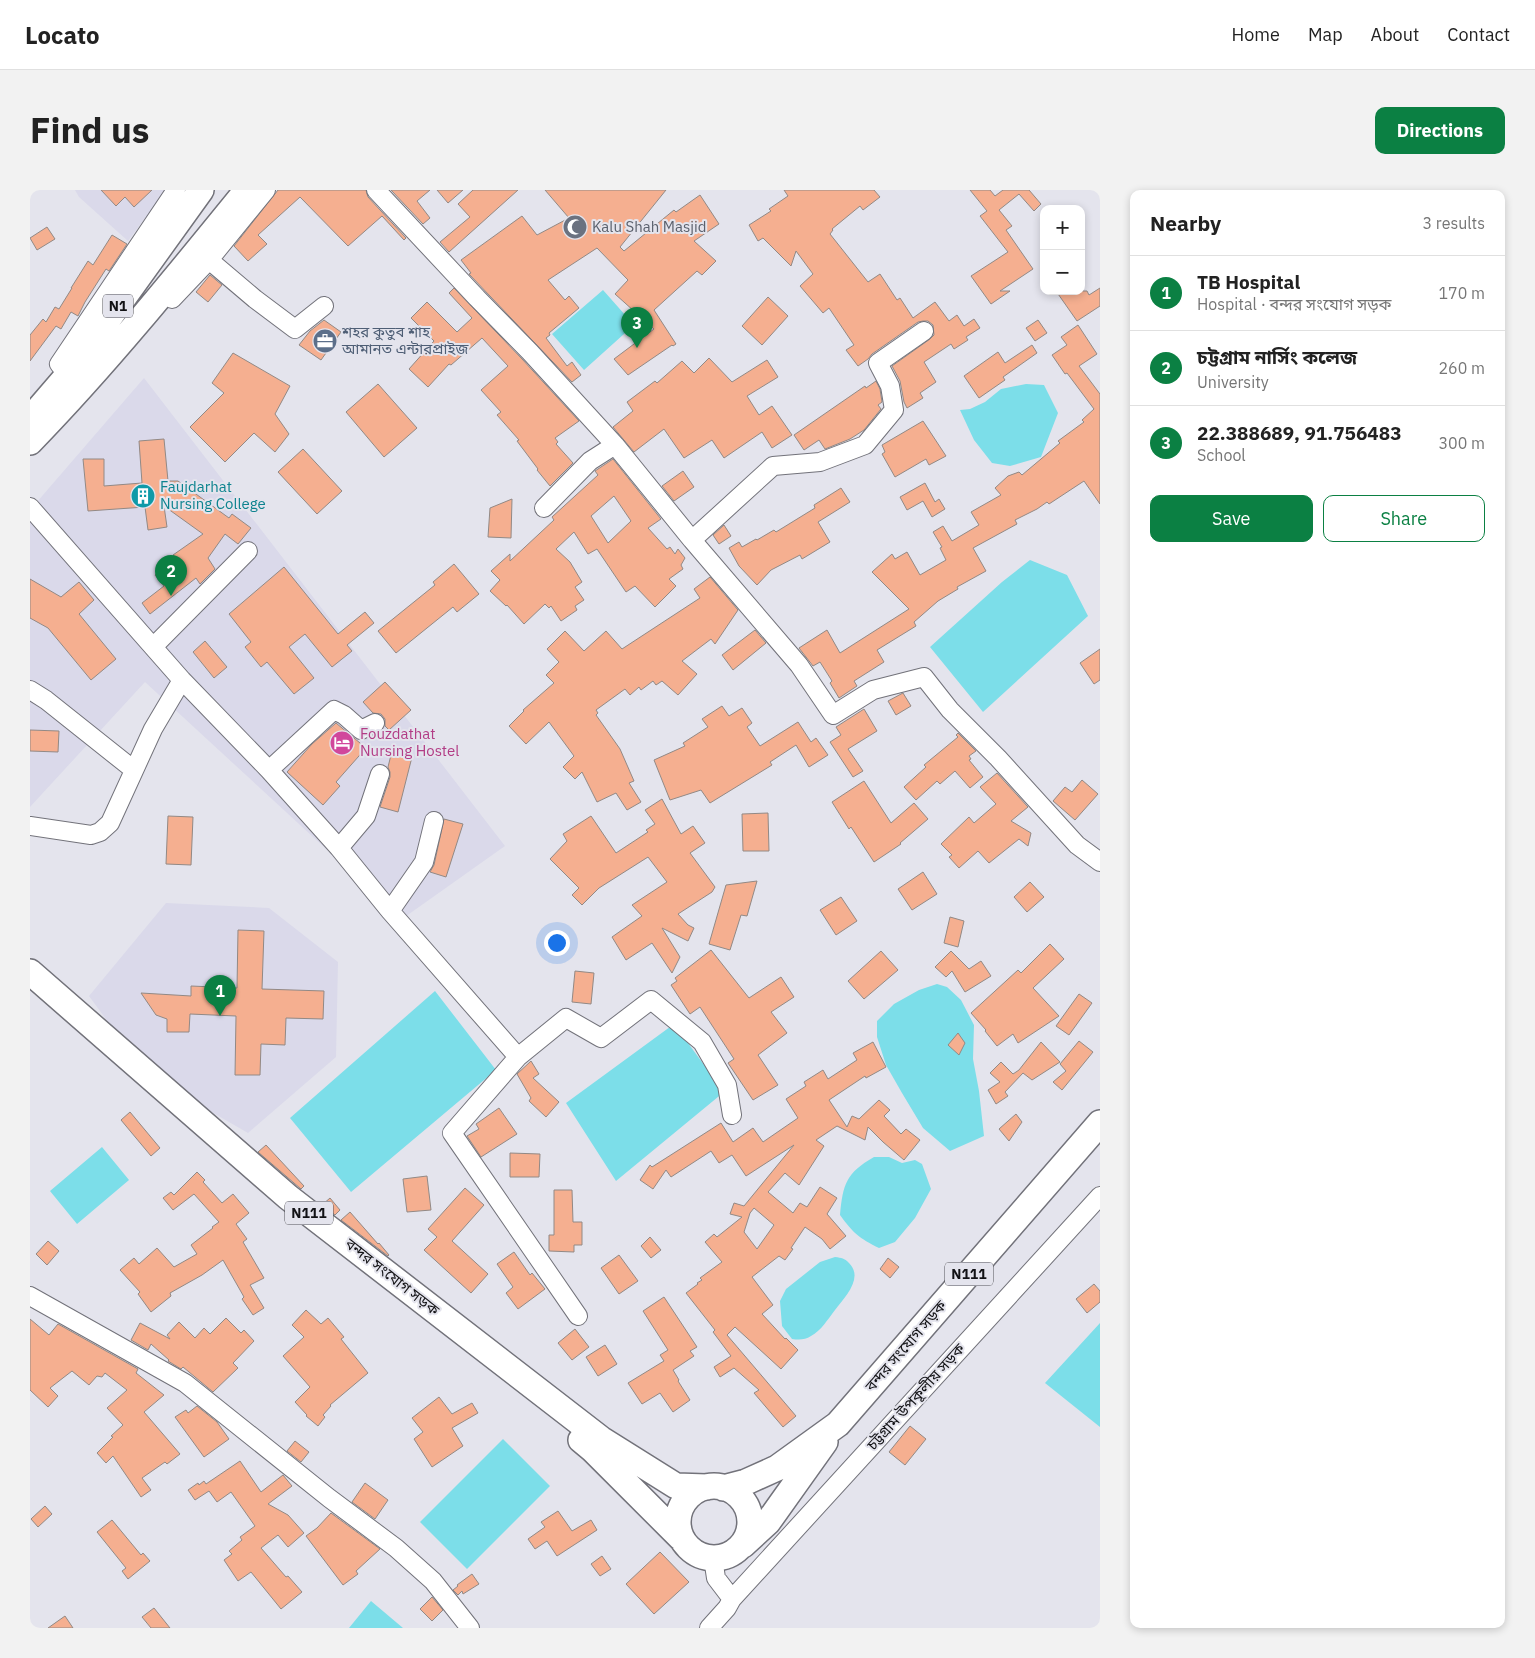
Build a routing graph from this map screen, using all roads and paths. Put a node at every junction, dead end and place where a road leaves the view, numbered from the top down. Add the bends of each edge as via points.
1 (176, 190) edge
2 (201, 190) edge
3 (247, 190) edge
4 (266, 190) edge
5 (376, 190) edge
6 (209, 260) junction
7 (324, 306) dead end
8 (924, 331) dead end
9 (74, 382) junction
10 (34, 431) edge
11 (615, 444) junction
12 (30, 507) edge
13 (544, 508) dead end
14 (692, 540) junction
15 (248, 551) dead end
16 (154, 646) junction
17 (182, 680) junction
18 (30, 690) edge
19 (375, 723) dead end
20 (134, 770) junction
21 (269, 770) junction
22 (380, 774) dead end
23 (434, 821) dead end
24 (30, 826) edge
25 (339, 848) junction
26 (1100, 862) edge
27 (390, 911) junction
28 (30, 972) edge
29 (30, 994) edge
30 (518, 1057) junction
31 (732, 1115) dead end
32 (1100, 1124) edge
33 (1100, 1196) edge
34 (30, 1296) edge
35 (578, 1316) dead end
36 (838, 1424) junction
37 (715, 1487) junction
38 (681, 1538) junction
39 (737, 1550) junction
40 (713, 1558) junction
41 (732, 1599) junction
42 (464, 1626) edge
43 (709, 1628) edge

1 - 9 street via 59,364
2 - 9 highway, N1
3 - 9 highway, N1 via 199,250
4 - 6 street
5 - 11 street
6 - 7 street via 295,329
6 - 10 street via 79,398
8 - 14 street via 878,363 890,386 894,410 865,445 820,462 773,466
9 - 10 highway, N1
11 - 13 street via 590,461
11 - 14 street
12 - 16 street
14 - 26 street via 799,665 833,715 873,690 924,678 1076,845
15 - 16 street
16 - 17 street
17 - 20 street via 153,729
17 - 21 street
18 - 20 street
19 - 21 street via 361,730 344,714 334,710
20 - 24 street via 110,823 100,832 91,835
21 - 25 street
22 - 25 street via 366,816
23 - 27 street via 424,862
25 - 27 street
27 - 30 street
28 - 37 highway, বন্দর সংযোগ সড়ক / N111 via 288,1197 601,1439 676,1486
29 - 38 highway, বন্দর সংযোগ সড়ক / N111 via 279,1208 593,1450
30 - 31 street via 566,1018 601,1038 651,1000 702,1042 727,1085
30 - 35 street via 452,1133
32 - 36 highway, বন্দর সংযোগ সড়ক / N111
33 - 41 street, চট্টগ্রাম উপকূলীয় সড়ক
34 - 42 street via 185,1383 396,1548 433,1581
36 - 37 highway, বন্দর সংযোগ সড়ক via 777,1468 746,1482
36 - 39 highway, N111 via 768,1522
37 - 38 highway via 697,1490 682,1506 678,1516
37 - 39 highway via 733,1492 747,1509 749,1531
38 - 40 highway, N111 via 694,1552
39 - 40 highway, N111 via 730,1555
40 - 41 street via 716,1578
41 - 43 street, চট্টগ্রাম উপকূলীয় সড়ক

